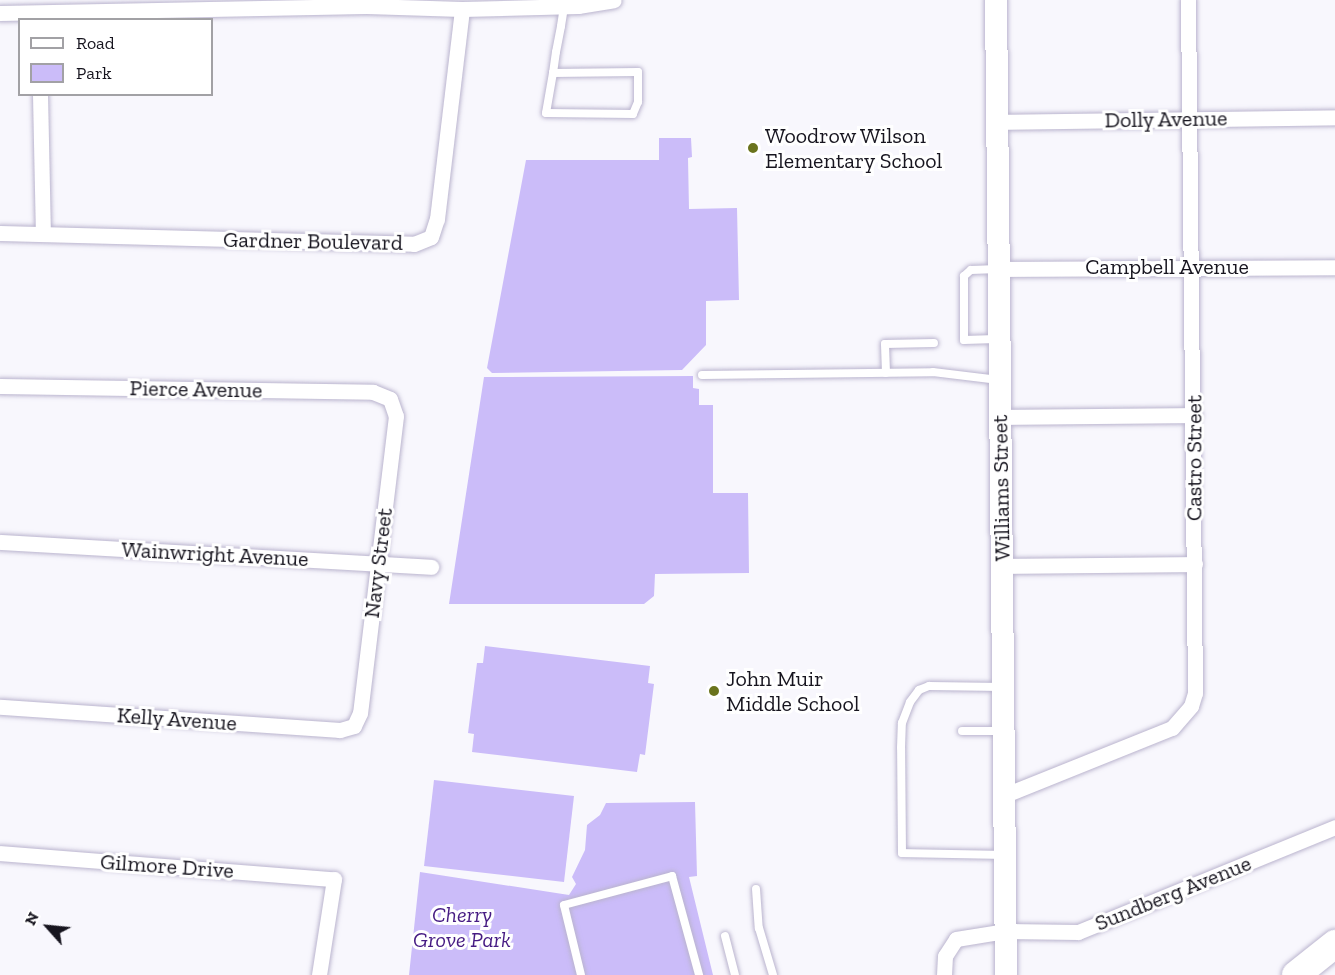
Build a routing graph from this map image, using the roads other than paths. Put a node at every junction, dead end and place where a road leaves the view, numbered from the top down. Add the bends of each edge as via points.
1 (614, 0) edge
2 (996, 0) edge
3 (1188, 0) edge
4 (564, 6) junction
5 (462, 9) junction
6 (0, 13) edge
7 (38, 16) edge
8 (553, 73) junction
9 (40, 96) edge
10 (1335, 117) edge
11 (1189, 119) junction
12 (997, 122) junction
13 (0, 233) edge
14 (42, 234) junction
15 (1191, 267) junction
16 (1335, 267) edge
17 (999, 269) junction
18 (1000, 339) junction
19 (934, 343) dead end
20 (886, 373) junction
21 (702, 375) dead end
22 (1000, 380) junction
23 (0, 387) edge
24 (390, 399) joint
25 (1194, 415) junction
26 (1001, 417) junction
27 (0, 542) edge
28 (378, 563) junction
29 (1195, 564) junction
30 (1002, 566) junction
31 (431, 567) dead end
32 (1004, 687) junction
33 (0, 706) edge
34 (354, 726) joint
35 (962, 731) dead end
36 (1004, 731) junction
37 (1005, 795) junction
38 (1335, 827) edge
39 (0, 853) edge
40 (1005, 855) junction
41 (756, 889) dead end
42 (1006, 931) junction
43 (725, 936) dead end
44 (1335, 944) edge
45 (1335, 967) edge
46 (319, 975) edge
47 (581, 975) edge
48 (699, 975) edge
49 (735, 975) edge
50 (773, 975) edge
51 (944, 975) edge
52 (1006, 975) edge
53 (1296, 975) edge
54 (1315, 975) edge

1 - 4 street
2 - 12 street, Williams Street
3 - 11 street, Castro Street
4 - 5 street
4 - 8 lane
5 - 7 street via 366,6
5 - 14 street, Gardner Boulevard via 437,219 431,237 414,244
6 - 7 street
8 - 8 lane via 546,113 633,114 638,102 638,72
9 - 14 street
10 - 11 street, Dolly Avenue
11 - 12 street, Dolly Avenue
11 - 15 street, Castro Street
12 - 17 street, Williams Street
13 - 14 street, Gardner Boulevard
15 - 16 street, Campbell Avenue
15 - 17 street, Campbell Avenue
15 - 25 street, Castro Street
17 - 18 street, Williams Street
17 - 18 lane via 971,270 964,276 964,340
18 - 22 street, Williams Street
19 - 20 lane via 885,344
20 - 21 lane
20 - 22 lane via 933,372
22 - 26 street, Williams Street
23 - 24 street, Pierce Avenue via 373,392
24 - 28 street, Navy Street via 396,416
25 - 26 street
25 - 29 street, Castro Street
26 - 30 street, Williams Street
27 - 28 street, Wainwright Avenue
28 - 31 street, Wainwright Avenue
28 - 34 street, Navy Street via 360,713
29 - 30 street
29 - 37 street, Castro Street via 1196,686 1184,717 1172,728
30 - 32 street, Williams Street
32 - 36 street, Williams Street
32 - 40 lane via 929,686 920,690 910,702 902,723 901,748 903,853
33 - 34 street, Kelly Avenue via 340,730
35 - 36 lane
36 - 37 street, Williams Street
37 - 40 street, Williams Street
38 - 42 street, Sundberg Avenue via 1078,932
39 - 46 street, Gilmore Drive via 334,879
40 - 42 street, Williams Street
41 - 50 lane via 759,928
42 - 51 street, Sundberg Avenue via 956,939 945,956
42 - 52 street, Williams Street
43 - 49 lane
44 - 53 highway
45 - 54 highway
47 - 48 lane via 564,905 672,876

